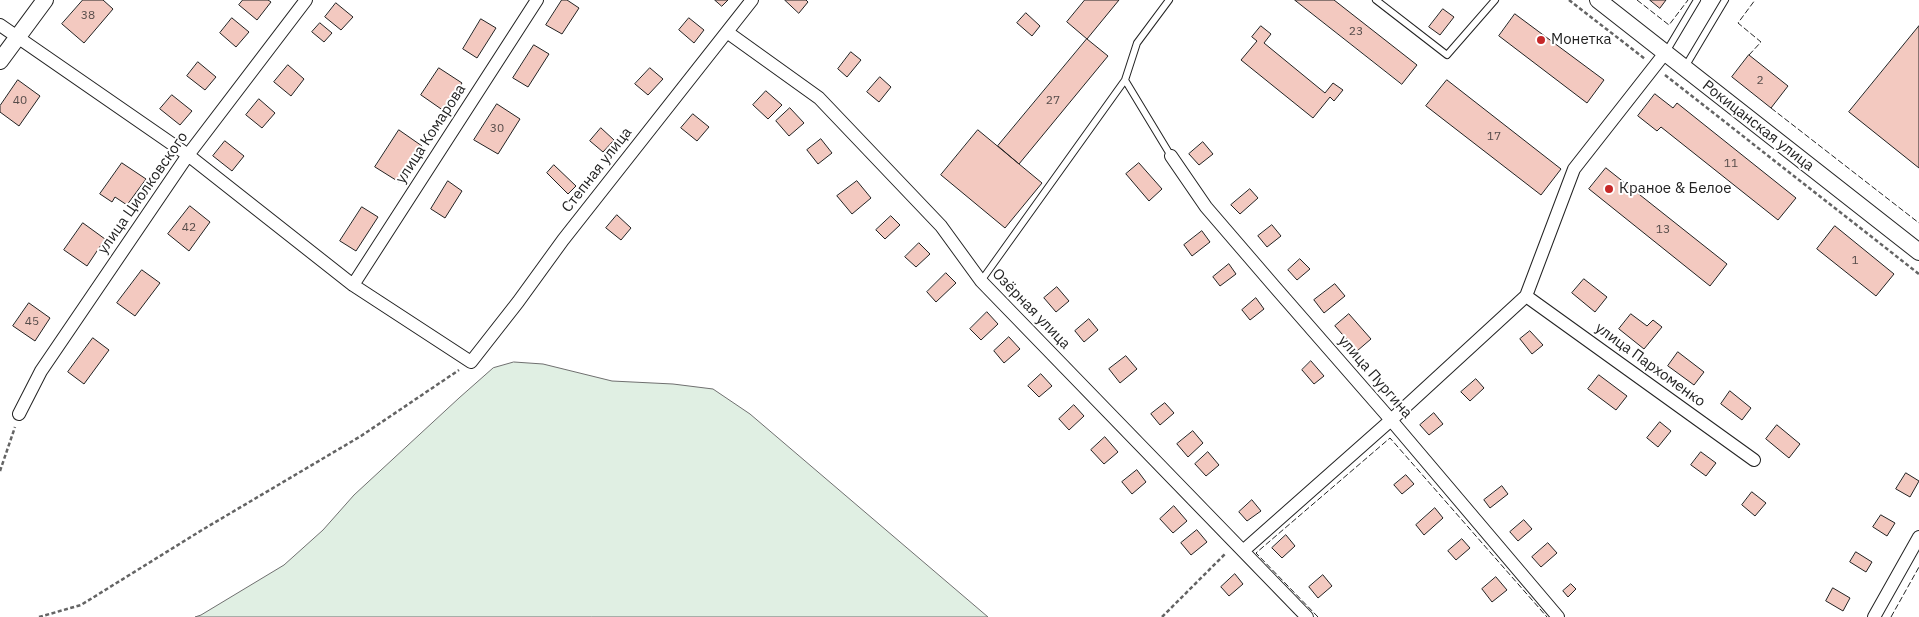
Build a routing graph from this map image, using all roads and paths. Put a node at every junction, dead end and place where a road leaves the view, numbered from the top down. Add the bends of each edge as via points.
1 (45, 0) edge
2 (306, 0) edge
3 (537, 0) edge
4 (752, 0) edge
5 (1169, 0) edge
6 (1376, 0) edge
7 (1495, 0) edge
8 (1569, 0) edge
9 (1598, 0) edge
10 (1697, 0) edge
11 (1725, 0) edge
12 (0, 26) edge
13 (726, 32) junction
14 (18, 37) junction
15 (1665, 53) junction
16 (0, 61) edge
17 (1654, 66) junction
18 (1684, 68) junction
19 (1125, 80) junction
20 (188, 155) junction
21 (1171, 156) joint
22 (1919, 252) edge
23 (1919, 274) edge
24 (981, 281) junction
25 (353, 285) junction
26 (1526, 296) junction
27 (471, 362) junction
28 (19, 414) joint
29 (1391, 420) junction
30 (1754, 460) dead end
31 (0, 471) edge
32 (1919, 537) edge
33 (1239, 547) junction
34 (39, 617) edge
35 (1162, 617) edge
36 (1307, 617) edge
37 (1558, 617) edge
38 (1874, 617) edge

1 - 14 street
2 - 20 street, улица Циолковского
3 - 25 street, улица Комарова
4 - 13 street, Степная улица
5 - 19 lane via 1137,43
6 - 7 lane via 1447,55
8 - 17 path
9 - 15 street, Рокицанская улица
10 - 15 lane
11 - 18 lane
12 - 14 street
13 - 24 street, Озёрная улица via 819,98 941,226
13 - 27 street, Степная улица
14 - 16 street
14 - 20 street
15 - 17 street
15 - 18 street, Рокицанская улица
17 - 23 path
17 - 26 street via 1574,169
18 - 22 street, Рокицанская улица
19 - 21 lane
19 - 24 lane
20 - 25 street
20 - 28 street, улица Циолковского via 41,371
21 - 29 street, улица Пургина via 1206,207
24 - 33 street, Озёрная улица
25 - 27 street
26 - 29 street
26 - 30 street, улица Пархоменко
27 - 34 path via 361,436 82,605
28 - 31 path
29 - 33 street
29 - 37 street, улица Пургина
32 - 38 street
33 - 35 path
33 - 36 street, Озёрная улица

